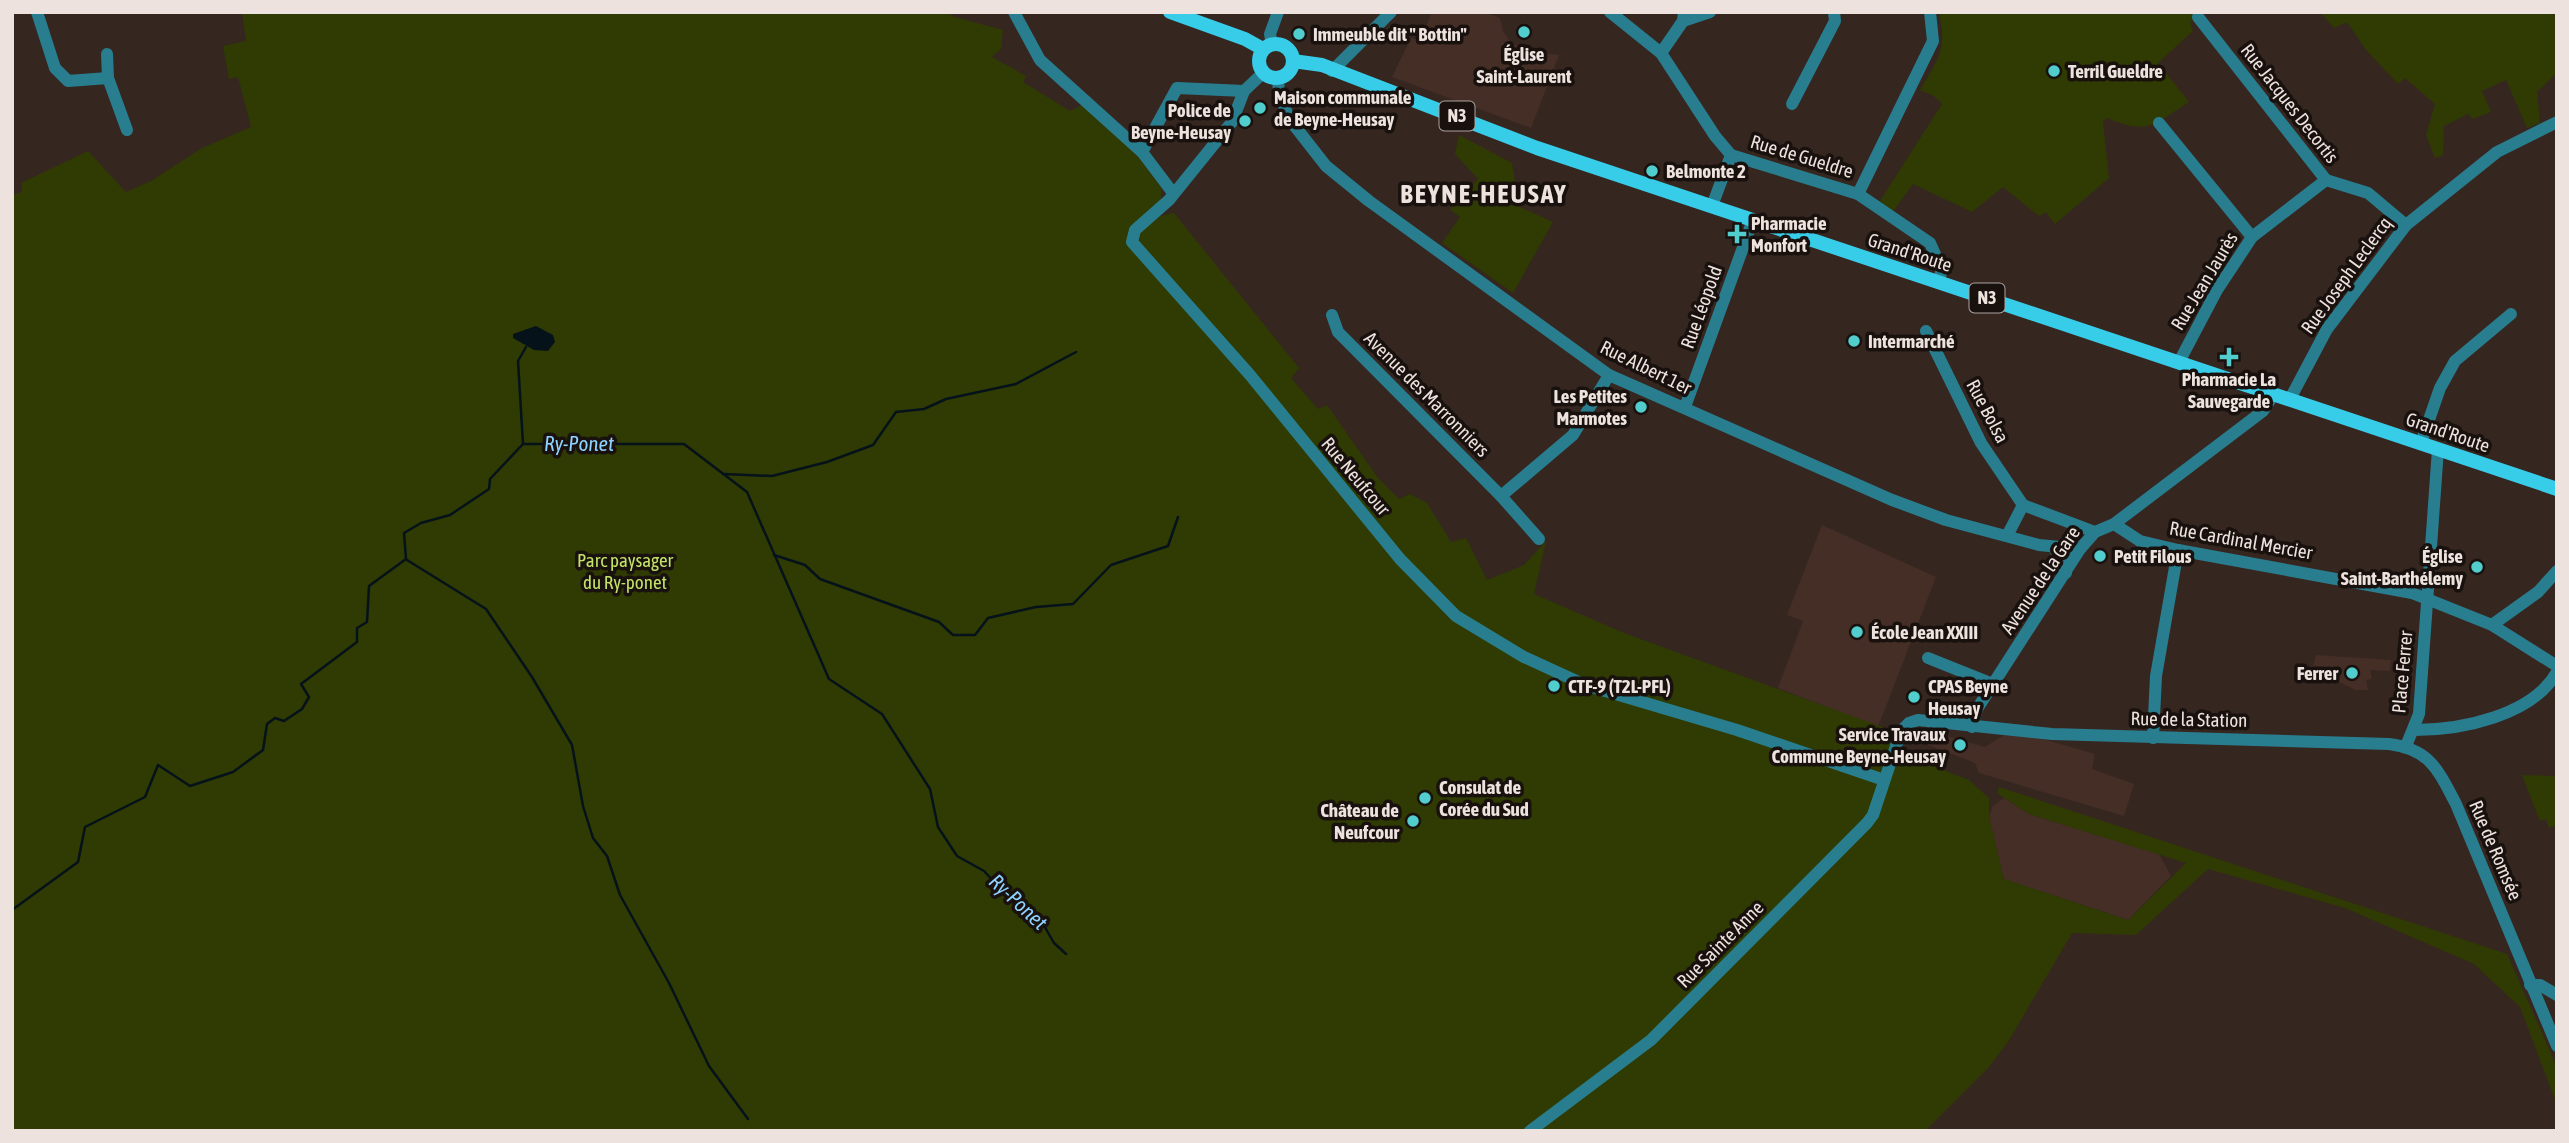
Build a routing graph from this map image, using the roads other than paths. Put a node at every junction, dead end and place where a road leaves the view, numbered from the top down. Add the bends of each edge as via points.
1 (37, 12) edge
2 (1014, 12) edge
3 (1170, 12) edge
4 (1278, 12) edge
5 (1391, 12) edge
6 (1610, 12) edge
7 (1710, 12) edge
8 (1833, 12) edge
9 (1930, 12) edge
10 (1683, 16) edge
11 (2198, 18) dead end
12 (1266, 46) junction
13 (1661, 53) junction
14 (107, 54) dead end
15 (1293, 61) junction
16 (1332, 71) junction
17 (1263, 72) junction
18 (108, 78) junction
19 (1278, 78) junction
20 (1244, 91) junction
21 (1792, 104) dead end
22 (2557, 122) edge
23 (2159, 123) dead end
24 (127, 130) dead end
25 (1142, 152) junction
26 (1731, 155) junction
27 (2326, 180) junction
28 (1172, 193) junction
29 (1858, 194) junction
30 (1712, 206) junction
31 (1753, 220) junction
32 (2406, 225) junction
33 (2252, 237) junction
34 (1938, 282) junction
35 (2511, 314) dead end
36 (1332, 315) dead end
37 (1926, 331) dead end
38 (2179, 362) junction
39 (1609, 375) junction
40 (2274, 394) junction
41 (2290, 399) junction
42 (1685, 407) junction
43 (2421, 443) junction
44 (2438, 449) junction
45 (2557, 489) edge
46 (1501, 496) junction
47 (2023, 505) junction
48 (2114, 524) junction
49 (2095, 532) junction
50 (2007, 536) junction
51 (1539, 538) dead end
52 (2053, 547) junction
53 (2080, 549) junction
54 (2178, 550) junction
55 (2557, 571) edge
56 (2066, 573) junction
57 (2427, 598) junction
58 (2491, 625) junction
59 (1928, 658) dead end
60 (2557, 666) edge
61 (2557, 672) edge
62 (1993, 684) junction
63 (1972, 727) junction
64 (2414, 730) junction
65 (2153, 738) junction
66 (2406, 746) junction
67 (1884, 780) junction
68 (2530, 985) junction
69 (2557, 995) edge
70 (2557, 1046) edge
71 (1530, 1131) edge

1 - 18 street via 63,79
2 - 25 street via 1041,60
3 - 12 main road, Grand'Route / N3
4 - 12 street
5 - 16 street
6 - 13 street
7 - 10 street
8 - 21 street via 1835,21
9 - 29 street via 1933,41
10 - 13 street
11 - 27 street, Rue Jacques Decortis
12 - 15 main road, Grand'Route / N3 via 1286,48
12 - 17 main road
13 - 26 street
14 - 18 street
15 - 16 main road, Grand'Route / N3
15 - 19 main road via 1288,73
16 - 30 main road, Grand'Route / N3 via 1537,148
17 - 19 main road
17 - 20 street
18 - 24 street
19 - 39 street, Rue Albert 1er via 1290,120 1326,166
20 - 25 street via 1177,88
20 - 28 street, Rue Neufcour via 1233,122
22 - 32 street, Rue Joseph Leclercq via 2497,152
23 - 33 street
25 - 28 street
26 - 29 street, Rue de Gueldre
26 - 30 street
27 - 32 street via 2368,193
27 - 33 street, Rue Jean Jaurès
28 - 67 street, Rue Neufcour via 1134,232 1137,252 1214,333 1348,498 1456,616 1524,657 1585,684
29 - 34 street, Rue de Gueldre via 1930,243 1941,270
30 - 31 main road, Grand'Route / N3
31 - 34 main road, Grand'Route / N3
31 - 42 street, Rue Léopold
32 - 41 street, Rue Joseph Leclercq via 2327,329
33 - 38 street, Rue Jean Jaurès
34 - 38 main road, Grand'Route / N3
35 - 43 street via 2455,361 2440,388
36 - 46 street, Avenue des Marronniers via 1338,332
37 - 47 street, Rue Bolsa via 1980,443
38 - 40 main road, Grand'Route / N3
39 - 42 street, Rue Albert 1er
39 - 46 street via 1573,435
40 - 41 main road, Grand'Route / N3
40 - 48 street, Avenue de la Gare via 2263,411
41 - 43 main road, Grand'Route / N3
42 - 50 street, Rue Albert 1er via 1892,500
43 - 44 main road, Grand'Route / N3
44 - 45 main road, Grand'Route / N3
44 - 57 street, Place Ferrer
46 - 51 street, Avenue des Marronniers
47 - 49 street
47 - 50 street
48 - 49 street, Avenue de la Gare
48 - 54 street, Rue Cardinal Mercier via 2140,541
49 - 53 street, Avenue de la Gare
50 - 52 street, Rue Albert 1er
52 - 53 street, Rue Albert 1er
52 - 56 street
53 - 56 street, Avenue de la Gare
54 - 57 street, Rue Cardinal Mercier
54 - 65 street via 2156,676
55 - 58 street via 2538,592
56 - 62 street, Avenue de la Gare
57 - 58 street, Rue Cardinal Mercier
57 - 64 street, Place Ferrer
58 - 60 street, Rue Cardinal Mercier
59 - 62 street
61 - 64 street via 2536,696 2507,711
62 - 63 street, Avenue de la Gare
63 - 65 street, Rue de la Station
63 - 67 street, Rue Sainte Anne via 1918,720 1909,723 1901,731
64 - 66 street, Place Ferrer
65 - 66 street, Rue de la Station
66 - 68 street, Rue de Romsée via 2426,757 2456,804
67 - 71 street, Rue Sainte Anne via 1867,823 1651,1040
68 - 69 street
68 - 70 street, Rue de Romsée

